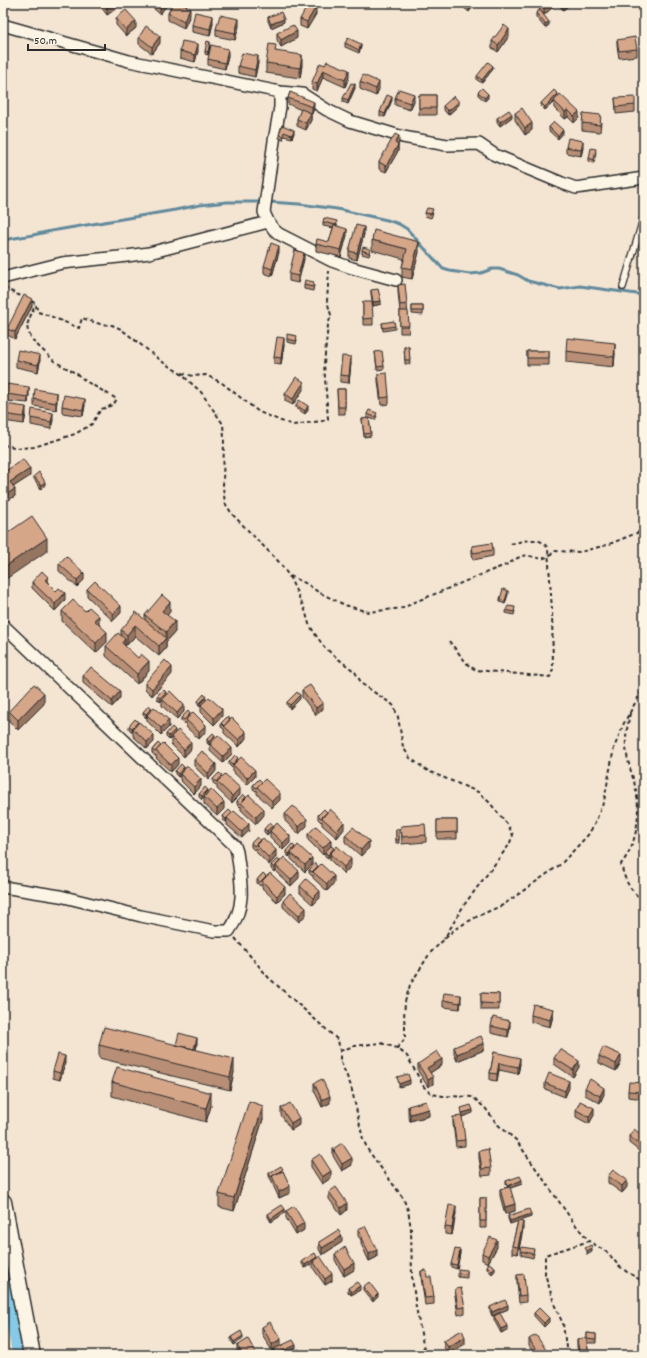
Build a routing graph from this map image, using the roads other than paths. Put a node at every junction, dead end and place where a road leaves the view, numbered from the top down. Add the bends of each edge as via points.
1 (3, 25) edge
2 (280, 92) junction
3 (644, 178) edge
4 (644, 216) edge
5 (268, 222) junction
6 (3, 278) edge
7 (396, 280) dead end
8 (623, 287) dead end
9 (3, 625) edge
10 (3, 887) edge
11 (3, 1202) edge
12 (32, 1355) edge

1 - 2 street via 129,61
2 - 3 street via 302,94 350,121 402,137 447,145 479,144 495,155 576,188
2 - 5 street via 264,212
4 - 8 lane
5 - 6 street via 148,253 62,263
5 - 7 street via 279,234 332,261
9 - 10 street via 235,846 243,892 240,910 229,931 214,931 60,896
11 - 12 street

